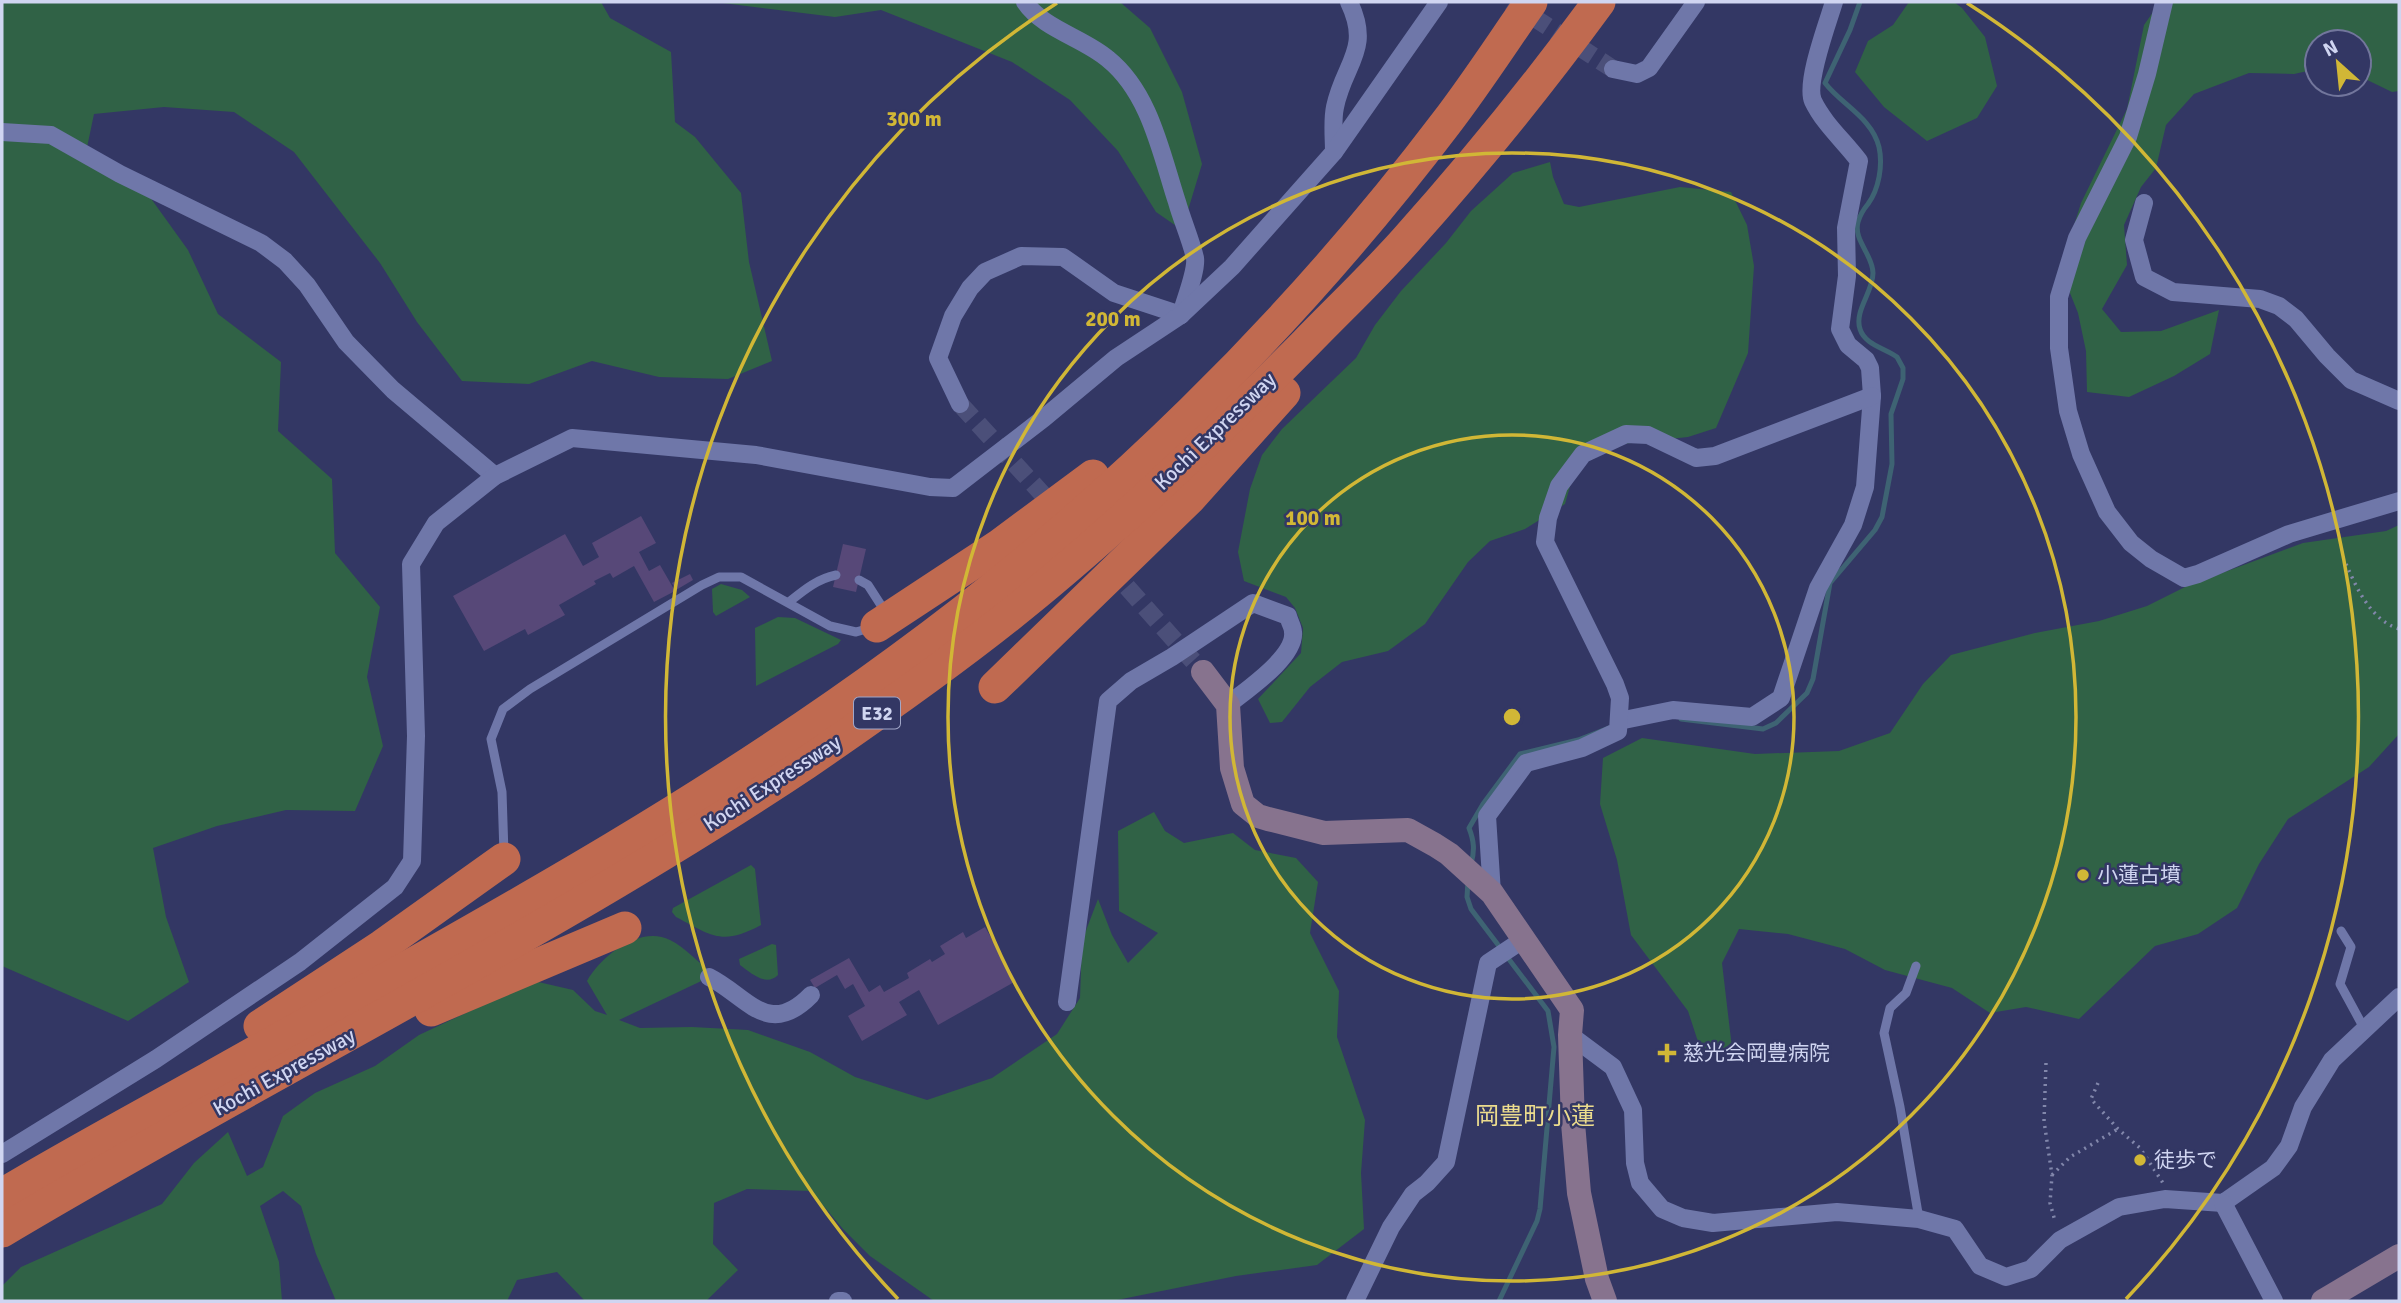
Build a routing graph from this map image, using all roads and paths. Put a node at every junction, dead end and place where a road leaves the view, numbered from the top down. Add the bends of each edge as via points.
1 (1025, 2) edge
2 (1349, 2) edge
3 (1439, 2) edge
4 (1531, 2) edge
5 (1599, 2) edge
6 (1696, 2) edge
7 (1834, 2) edge
8 (2164, 2) edge
9 (1613, 69) tunnel mouth
10 (2, 132) edge
11 (1334, 152) junction
12 (2144, 203) dead end
13 (1354, 238) junction
14 (1404, 243) junction
15 (1181, 316) junction
16 (1872, 396) junction
17 (2399, 401) edge
18 (960, 404) tunnel mouth
19 (495, 476) junction
20 (2399, 501) edge
21 (2346, 564) dead end
22 (836, 575) dead end
23 (859, 580) dead end
24 (789, 602) junction
25 (883, 622) junction
26 (2399, 629) edge
27 (1203, 672) tunnel mouth
28 (995, 687) dead end
29 (1228, 705) junction
30 (1619, 725) junction
31 (504, 859) joint
32 (1485, 887) junction
33 (625, 928) dead end
34 (2342, 931) dead end
35 (1510, 948) junction
36 (1916, 966) dead end
37 (709, 977) dead end
38 (810, 995) dead end
39 (2399, 998) edge
40 (1067, 1002) dead end
41 (2365, 1030) junction
42 (1570, 1035) junction
43 (2046, 1063) dead end
44 (2098, 1083) dead end
45 (2118, 1129) junction
46 (2, 1154) edge
47 (2052, 1175) junction
48 (41, 1189) junction
49 (2, 1195) edge
50 (2165, 1199) junction
51 (2223, 1203) junction
52 (1919, 1219) junction
53 (2, 1231) edge
54 (2060, 1240) junction
55 (2399, 1256) edge
56 (838, 1301) edge
57 (843, 1301) edge
58 (1355, 1301) edge
59 (1605, 1301) edge
60 (2274, 1301) edge
61 (2323, 1301) edge

1 - 15 street via 1046,22 1112,61 1150,117 1195,261
2 - 11 street via 1359,42 1335,108
3 - 11 street
4 - 13 highway, Kochi Expressway / E32 via 1447,121
5 - 14 highway, Kochi Expressway / E32
6 - 9 street via 1649,68 1637,74
7 - 16 street via 1814,65 1811,98 1859,161 1846,228 1847,276 1840,329 1870,368
8 - 20 street via 2128,137 2077,238 2059,297 2059,348 2068,411 2107,512 2131,543 2184,578 2289,534
10 - 19 street via 51,135 261,243 307,285 346,342 393,390
11 - 15 street via 1232,267
12 - 17 street via 2133,240 2144,277 2173,292 2260,299 2279,306 2351,380
13 - 25 highway via 1102,469 1000,545
13 - 48 highway, Kochi Expressway / E32 via 1240,365 1125,473 1002,581 899,661 787,738 568,875
14 - 28 highway via 1279,400 1189,499
14 - 48 highway, Kochi Expressway / E32 via 1134,509 1021,606 917,686 804,764 586,899 387,1014
15 - 18 street via 1114,293 1063,257 1021,256 985,272 953,317 938,358
15 - 19 street via 1116,358 953,488 756,455 572,438
16 - 30 street via 1865,487 1853,525 1818,588 1781,698 1752,717 1673,710
16 - 30 street via 1715,456 1696,458 1648,435 1626,434 1583,454 1559,486 1545,542 1615,684 1620,698
19 - 46 street via 436,523 411,564 416,736 412,861 394,887 300,962 156,1059
21 - 26 path via 2376,615
22 - 24 lane via 810,585
23 - 25 lane via 868,585
24 - 25 lane via 830,626 856,632
24 - 31 lane via 741,577 719,577 503,709 491,739 502,792
27 - 29 street
29 - 32 street via 1232,768 1242,804 1258,816 1324,832 1408,830 1449,854
29 - 40 street via 1288,652 1294,633 1288,616 1253,603 1131,681 1108,701
30 - 32 street via 1582,748 1526,763 1487,816
31 - 48 highway
32 - 35 street
33 - 48 highway via 384,1031 99,1181
34 - 41 lane via 2351,947 2340,984
35 - 42 street via 1572,1010
35 - 58 street via 1488,963 1446,1161 1413,1194 1391,1227
36 - 52 lane via 1906,993 1890,1008 1884,1033
37 - 38 street via 766,1014 786,1013
39 - 41 street
41 - 51 street via 2332,1060 2273,1168
42 - 52 street via 1613,1067 1633,1110 1640,1183 1662,1209 1713,1223 1837,1212
42 - 59 street via 1579,1193
43 - 47 path via 2044,1121
44 - 45 path via 2091,1099
45 - 47 path via 2070,1157
45 - 50 path via 2140,1148 2164,1185
47 - 54 path via 2050,1203
48 - 49 highway, Kochi Expressway / E32
48 - 53 highway, Kochi Expressway / E32
50 - 51 street
50 - 54 street via 2119,1207
51 - 60 street
52 - 54 street via 1955,1229 1980,1266 2006,1277 2031,1269
55 - 61 street
56 - 57 street

